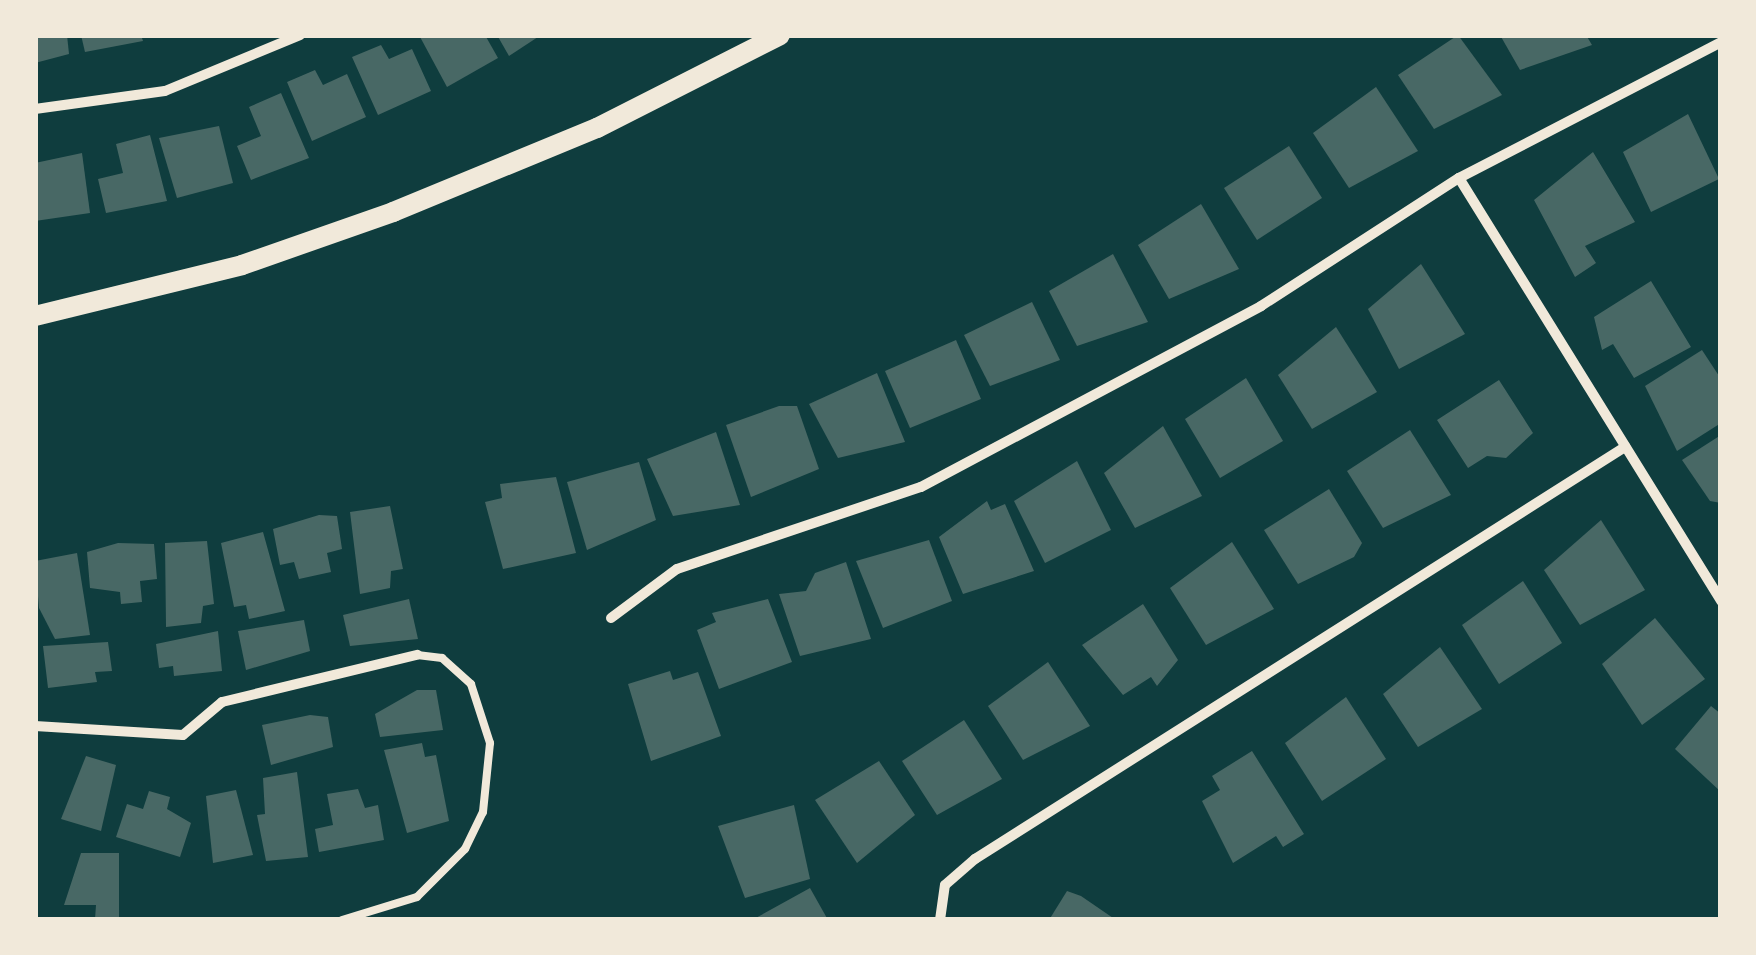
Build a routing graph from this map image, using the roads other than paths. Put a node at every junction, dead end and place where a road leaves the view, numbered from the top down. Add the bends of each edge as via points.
1 (300, 35) edge
2 (780, 35) edge
3 (1721, 42) edge
4 (35, 109) edge
5 (1458, 178) junction
6 (35, 316) edge
7 (1624, 447) junction
8 (1721, 601) edge
9 (611, 618) dead end
10 (418, 655) joint
11 (35, 726) edge
12 (342, 920) edge
13 (940, 920) edge

1 - 4 street via 165,90
2 - 6 main road via 597,128 409,206 242,265
3 - 5 street
5 - 7 street
5 - 9 street via 1261,306 921,487 677,570
7 - 8 street
7 - 13 street via 975,859 945,885
10 - 11 street via 222,702 183,735
10 - 12 lane via 442,658 472,684 490,743 482,812 465,849 417,897

